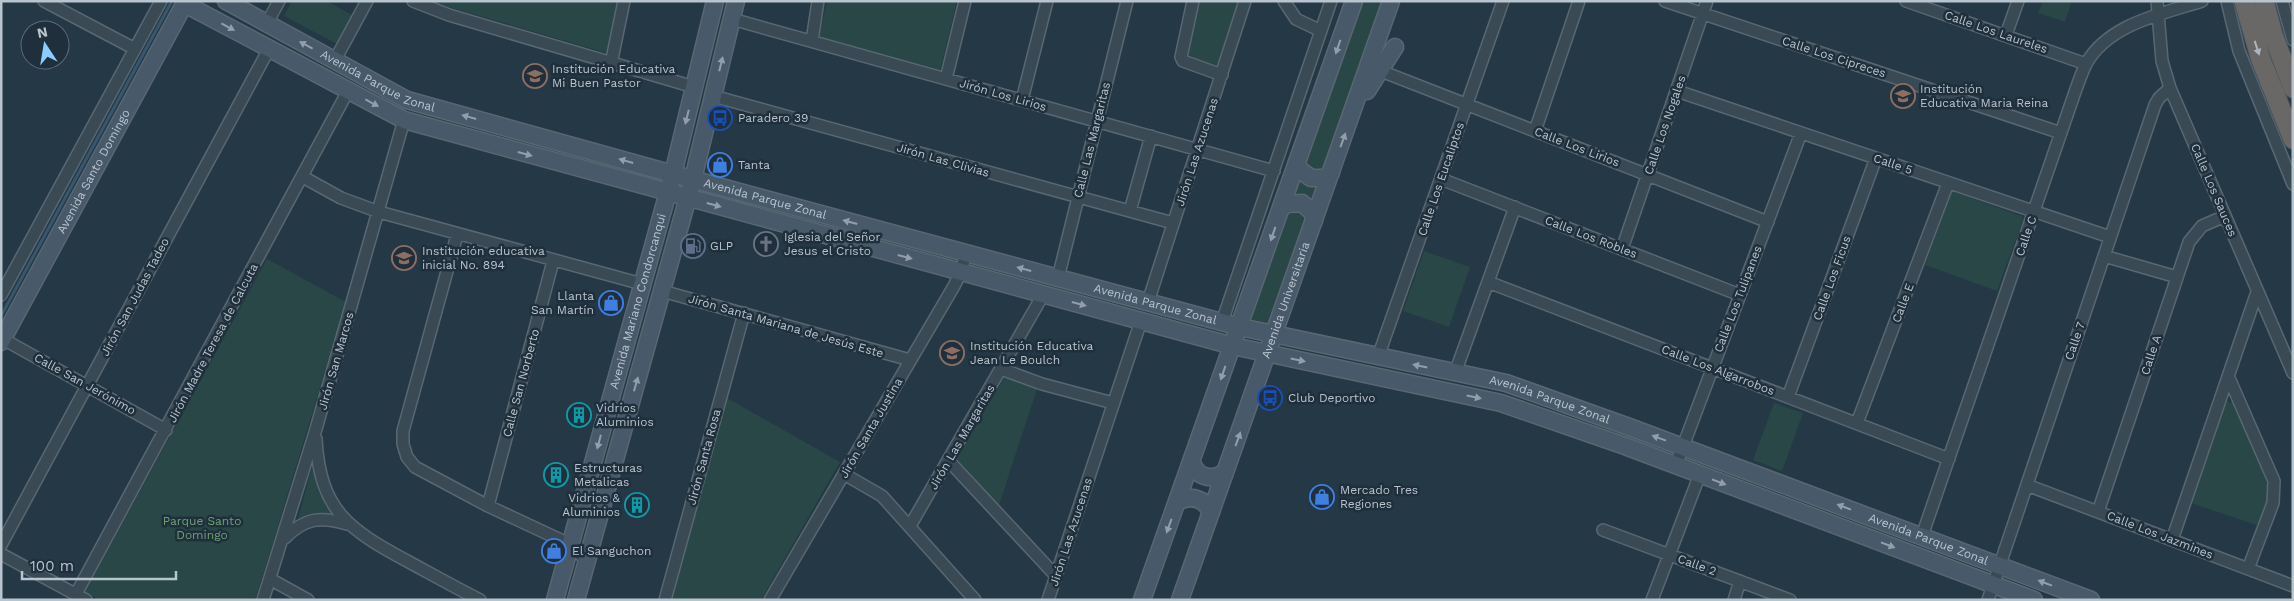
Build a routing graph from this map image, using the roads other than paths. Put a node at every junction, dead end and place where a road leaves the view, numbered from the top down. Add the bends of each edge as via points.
1 (44, 1) edge
2 (161, 1) edge
3 (226, 1) edge
4 (279, 1) edge
5 (367, 1) edge
6 (413, 1) edge
7 (624, 1) edge
8 (715, 1) edge
9 (736, 1) edge
10 (818, 1) edge
11 (965, 1) edge
12 (1047, 1) edge
13 (1127, 1) edge
14 (1193, 1) edge
15 (1245, 1) edge
16 (1284, 1) edge
17 (1331, 1) edge
18 (1354, 1) edge
19 (1392, 1) edge
20 (1504, 1) edge
21 (1579, 1) edge
22 (1665, 1) edge
23 (1707, 1) edge
24 (1906, 1) edge
25 (2018, 1) edge
26 (2157, 1) edge
27 (2202, 1) edge
28 (2227, 1) edge
29 (2244, 1) edge
30 (2264, 1) edge
31 (2282, 1) edge
32 (183, 2) edge
33 (1938, 6) edge
34 (1703, 14) junction
35 (2158, 15) junction
36 (732, 19) junction
37 (267, 23) junction
38 (1321, 31) junction
39 (2006, 35) junction
40 (2293, 40) edge
41 (812, 41) junction
42 (1395, 47) dead end
43 (269, 49) junction
44 (135, 50) junction
45 (334, 60) junction
46 (611, 64) junction
47 (2086, 64) junction
48 (1386, 73) dead end
49 (1222, 74) junction
50 (946, 79) junction
51 (694, 87) junction
52 (2170, 88) junction
53 (2293, 88) edge
54 (1676, 90) junction
55 (348, 91) junction
56 (714, 96) junction
57 (1022, 100) junction
58 (1467, 105) junction
59 (1352, 114) junction
60 (404, 120) junction
61 (1096, 121) junction
62 (1535, 131) junction
63 (1801, 133) junction
64 (2061, 133) junction
65 (1151, 136) junction
66 (2293, 139) edge
67 (1198, 149) junction
68 (1876, 158) junction
69 (1298, 163) junction
70 (647, 167) junction
71 (1274, 171) junction
72 (1331, 173) junction
73 (672, 174) junction
74 (1648, 175) junction
75 (304, 176) junction
76 (1441, 178) junction
77 (693, 180) junction
78 (1948, 183) junction
79 (2293, 184) edge
80 (642, 186) junction
81 (668, 193) junction
82 (1078, 197) junction
83 (688, 198) junction
84 (1515, 207) junction
85 (1281, 208) junction
86 (1130, 211) junction
87 (379, 212) junction
88 (2034, 212) junction
89 (2225, 216) junction
90 (1314, 221) junction
91 (1768, 222) junction
92 (1173, 223) junction
93 (457, 234) junction
94 (2110, 237) junction
95 (1622, 249) junction
96 (966, 253) junction
97 (2104, 256) junction
98 (553, 260) junction
99 (647, 268) junction
100 (961, 272) junction
101 (667, 273) junction
102 (2177, 277) junction
103 (1058, 278) junction
104 (1488, 282) junction
105 (642, 284) junction
106 (662, 291) junction
107 (2257, 292) junction
108 (1, 295) edge
109 (1044, 295) junction
110 (1740, 295) junction
111 (1148, 302) junction
112 (744, 314) junction
113 (1141, 322) junction
114 (1222, 322) junction
115 (1240, 327) junction
116 (1275, 335) junction
117 (2, 340) edge
118 (1233, 346) junction
119 (1268, 354) junction
120 (1378, 357) junction
121 (910, 360) junction
122 (1713, 368) junction
123 (1001, 369) junction
124 (1455, 373) junction
125 (2293, 373) edge
126 (2229, 378) junction
127 (87, 385) junction
128 (1788, 397) junction
129 (1113, 403) junction
130 (1858, 423) junction
131 (166, 430) junction
132 (316, 430) junction
133 (1683, 447) junction
134 (1949, 458) junction
135 (948, 460) junction
136 (1192, 463) junction
137 (1676, 465) junction
138 (1225, 472) junction
139 (844, 474) junction
140 (1700, 474) junction
141 (2027, 485) junction
142 (1178, 501) junction
143 (488, 506) junction
144 (1211, 512) junction
145 (2098, 512) junction
146 (348, 525) junction
147 (910, 526) junction
148 (1603, 530) dead end
149 (1922, 536) junction
150 (2172, 540) junction
151 (282, 541) junction
152 (1, 545) edge
153 (570, 547) junction
154 (1, 554) edge
155 (1669, 555) junction
156 (587, 560) junction
157 (2000, 566) junction
158 (2248, 569) junction
159 (1056, 576) junction
160 (270, 579) junction
161 (1740, 581) junction
162 (2293, 586) edge
163 (1991, 592) edge
164 (81, 597) edge
165 (466, 597) edge
166 (263, 600) edge
167 (308, 600) edge
168 (480, 600) edge
169 (555, 600) edge
170 (576, 600) edge
171 (665, 600) edge
172 (770, 600) edge
173 (975, 600) edge
174 (1048, 600) edge
175 (1142, 600) edge
176 (1180, 600) edge
177 (1652, 600) edge
178 (1734, 600) edge
179 (1790, 600) edge
180 (2034, 600) edge
181 (2091, 600) edge

1 - 44 street
2 - 44 street, Avenida Santo Domingo
3 - 37 main road, Avenida Parque Zonal
4 - 37 street
5 - 45 street
6 - 46 street via 449,16
7 - 46 street
8 - 51 main road, Avenida Mariano Condorcanqui
9 - 36 main road, Avenida Mariano Condorcanqui
10 - 41 street
11 - 50 street
12 - 57 street
13 - 61 street, Calle Las Margaritas
14 - 49 street via 1181,54 1183,61
15 - 49 street, Jirón Las Azucenas
16 - 38 street via 1296,19
17 - 38 street
18 -> 69 main road
19 - 59 main road, Avenida Universitaria
20 - 58 street, Calle Los Eucaliptos
21 - 62 street
22 - 34 street, Calle Los Cipreces
23 - 34 street, Calle Los Nogales
24 - 33 street, Calle Los Laureles
25 - 39 street
26 - 35 street, Calle Los Sauces
27 - 35 street, Calle C
28 - 79 street via 2242,58
29 -> 66 highway via 2261,60
30 - 53 highway
31 - 40 street
32 -> 43 main road, Avenida Parque Zonal
32 - 117 main road, Avenida Santo Domingo
33 - 39 street, Calle Los Laureles
34 - 54 street, Calle Los Nogales
34 - 64 street, Calle Los Cipreces
35 - 47 street, Calle C via 2133,24 2114,36
35 - 52 street, Calle Los Sauces via 2162,61
36 - 41 street, Jirón Los Lirios
56 -> 36 main road, Avenida Mariano Condorcanqui
45 -> 37 main road, Avenida Parque Zonal
38 - 71 street
39 - 47 street, Calle Los Laureles
41 - 50 street, Jirón Los Lirios
42 - 59 main road
43 - 55 main road, Avenida Parque Zonal
43 - 127 street, Jirón San Judas Tadeo
44 - 108 street, Avenida Santo Domingo
70 -> 45 main road, Avenida Parque Zonal via 407,100
46 - 51 street
47 - 64 street, Calle C
48 - 58 street, Calle Los Lirios
49 - 67 street, Jirón Las Azucenas
50 - 57 street, Jirón Los Lirios
51 -> 73 main road, Avenida Mariano Condorcanqui
52 - 89 street, Calle Los Sauces
52 - 94 street, Calle 7 via 2155,105
54 - 63 street, Calle 5
54 - 74 street, Calle Los Nogales
55 -> 60 main road, Avenida Parque Zonal
55 - 75 street, Jirón Madre Teresa de Calcuta
56 - 77 main road, Avenida Mariano Condorcanqui
56 - 82 street, Jirón Las Clivias
57 - 61 street, Jirón Los Lirios
58 - 62 street, Calle Los Lirios
58 - 76 street, Calle Los Eucaliptos
72 -> 59 main road, Avenida Universitaria
60 -> 80 main road, Avenida Parque Zonal
60 - 87 street, Jirón San Marcos
61 - 65 street, Jirón Los Lirios
61 - 82 street, Calle Las Margaritas
62 - 74 street, Calle Los Lirios
63 - 68 street, Calle 5
63 - 91 street, Calle Los Tulipanes
64 - 88 street, Calle C
65 - 67 street, Jirón Los Lirios
65 - 86 street
67 - 71 street, Jirón Los Lirios
67 - 92 street, Jirón Las Azucenas
68 - 78 street, Calle 5
68 - 128 street, Calle Los Ficus
69 - 72 main road via 1300,170 1311,178 1318,179
69 - 85 main road
70 - 73 main road, Avenida Parque Zonal
70 - 80 main road
71 - 114 street
72 - 90 main road, Avenida Universitaria
73 - 77 main road, Avenida Parque Zonal
73 - 81 main road, Avenida Mariano Condorcanqui
74 - 91 street, Calle Los Lirios
74 - 95 street, Calle Los Nogales
75 - 87 street via 341,198
75 - 131 street, Jirón Madre Teresa de Calcuta
76 - 84 street, Calle Los Robles
76 - 120 street, Calle Los Eucaliptos
77 - 83 main road, Avenida Mariano Condorcanqui
96 -> 77 main road, Avenida Parque Zonal
78 - 88 street, Calle 5
78 - 130 street, Calle E
80 - 81 main road, Avenida Parque Zonal
81 - 83 main road, Avenida Parque Zonal
81 - 99 main road, Avenida Mariano Condorcanqui
82 - 86 street, Jirón Las Clivias
82 - 103 street, Calle Las Margaritas
83 -> 100 main road, Avenida Parque Zonal
83 - 101 main road, Avenida Mariano Condorcanqui
84 - 95 street, Calle Los Robles
84 - 104 street
85 - 90 main road via 1295,202 1302,203 1313,213
85 -> 115 main road
86 - 92 street, Jirón Las Clivias
87 - 93 street
87 - 132 street, Jirón San Marcos
88 - 94 street, Calle 5
88 - 134 street, Calle C
89 - 102 street, Calle A via 2202,226 2193,234
89 - 107 street, Calle Los Sauces
90 - 116 main road, Avenida Universitaria
91 - 110 street, Calle Los Tulipanes
92 - 111 street, Jirón Las Azucenas
93 - 98 street
93 - 143 street via 403,444 414,467
94 - 97 street, Calle 7
95 - 110 street, Calle Los Robles
96 - 100 street, Jirón Santa Justina
103 -> 96 main road, Avenida Parque Zonal
97 - 102 street
97 - 141 street, Calle 7
98 - 105 street
98 - 143 street, Calle San Norberto
99 - 101 main road
99 - 105 main road, Avenida Mariano Condorcanqui
100 - 109 main road, Avenida Parque Zonal
100 - 121 street, Jirón Santa Justina
101 - 106 main road, Avenida Mariano Condorcanqui
102 - 145 street, Calle A
103 - 111 main road, Avenida Parque Zonal
104 - 122 street, Calle Los Algarrobos
104 - 124 street
105 -> 153 main road, Avenida Mariano Condorcanqui
106 - 112 street, Jirón Santa Mariana de Jesús Este
156 -> 106 main road, Avenida Mariano Condorcanqui
107 - 125 street, Calle Los Sauces
107 - 126 street
109 -> 113 main road, Avenida Parque Zonal
109 - 123 street, Jirón Las Margaritas
110 - 122 street, Calle Los Tulipanes
111 - 114 main road, Avenida Parque Zonal
112 - 121 street, Jirón Santa Mariana de Jesús Este
112 - 171 street, Jirón Santa Rosa
113 - 118 main road, Avenida Parque Zonal
113 - 129 street, Jirón Las Azucenas
114 - 115 main road, Avenida Parque Zonal
115 - 116 main road, Avenida Parque Zonal
115 - 118 main road
116 - 119 main road, Avenida Universitaria
116 - 120 main road, Avenida Parque Zonal
117 - 127 street, Calle San Jerónimo
118 - 119 main road, Avenida Parque Zonal
118 -> 136 main road
119 -> 137 main road, Avenida Parque Zonal via 1501,403
138 -> 119 main road, Avenida Universitaria
124 -> 120 main road, Avenida Parque Zonal
121 - 139 street, Jirón Santa Justina
122 - 128 street, Calle Los Algarrobos
122 - 133 street, Calle Los Tulipanes
123 - 129 street
123 - 135 street, Jirón Las Margaritas
133 -> 124 main road, Avenida Parque Zonal via 1514,386
126 - 150 street
126 - 158 street via 2274,481 2274,502
127 - 131 street, Calle San Jerónimo
127 - 152 street, Jirón San Judas Tadeo
128 - 130 street, Calle Los Algarrobos
129 - 159 street, Jirón Las Azucenas
130 - 134 street, Calle Los Algarrobos
131 - 164 street, Jirón Madre Teresa de Calcuta
132 - 146 street via 318,461 324,484
132 - 151 street, Jirón San Marcos
133 - 137 street, Calle Los Tulipanes
149 -> 133 main road, Avenida Parque Zonal
134 - 149 street, Calle C
135 - 147 street, Jirón Las Margaritas
135 - 159 street
136 - 138 main road via 1199,474 1206,477
136 - 142 main road
137 - 140 main road, Avenida Parque Zonal
138 - 144 main road, Avenida Universitaria
139 - 147 street via 882,496
139 - 172 street, Jirón Santa Justina
140 - 155 street
140 -> 163 main road, Avenida Parque Zonal
141 - 145 street, Calle Los Jazmines
141 - 157 street, Calle 7
142 - 144 main road via 1197,499
142 -> 175 main road
143 - 153 street
144 - 176 main road, Avenida Universitaria
145 - 150 street, Calle Los Jazmines
146 - 151 street via 323,519 307,522 296,526
146 - 165 street
147 - 173 street
148 - 155 street, Calle 2
149 - 157 main road, Avenida Parque Zonal
150 - 158 street, Calle Los Jazmines
151 - 160 street, Jirón San Marcos
153 - 156 street
153 - 169 main road, Avenida Mariano Condorcanqui
154 - 164 street
155 - 161 street, Calle 2
155 - 177 street
156 - 170 main road, Avenida Mariano Condorcanqui
157 - 163 street, Calle 7
181 -> 157 main road, Avenida Parque Zonal
158 - 162 street, Calle Los Jazmines
159 - 174 street, Jirón Las Azucenas
160 - 166 street, Jirón San Marcos
160 - 167 street
161 - 178 street
161 - 179 street, Calle 2
163 - 180 main road, Avenida Parque Zonal
165 - 168 street

